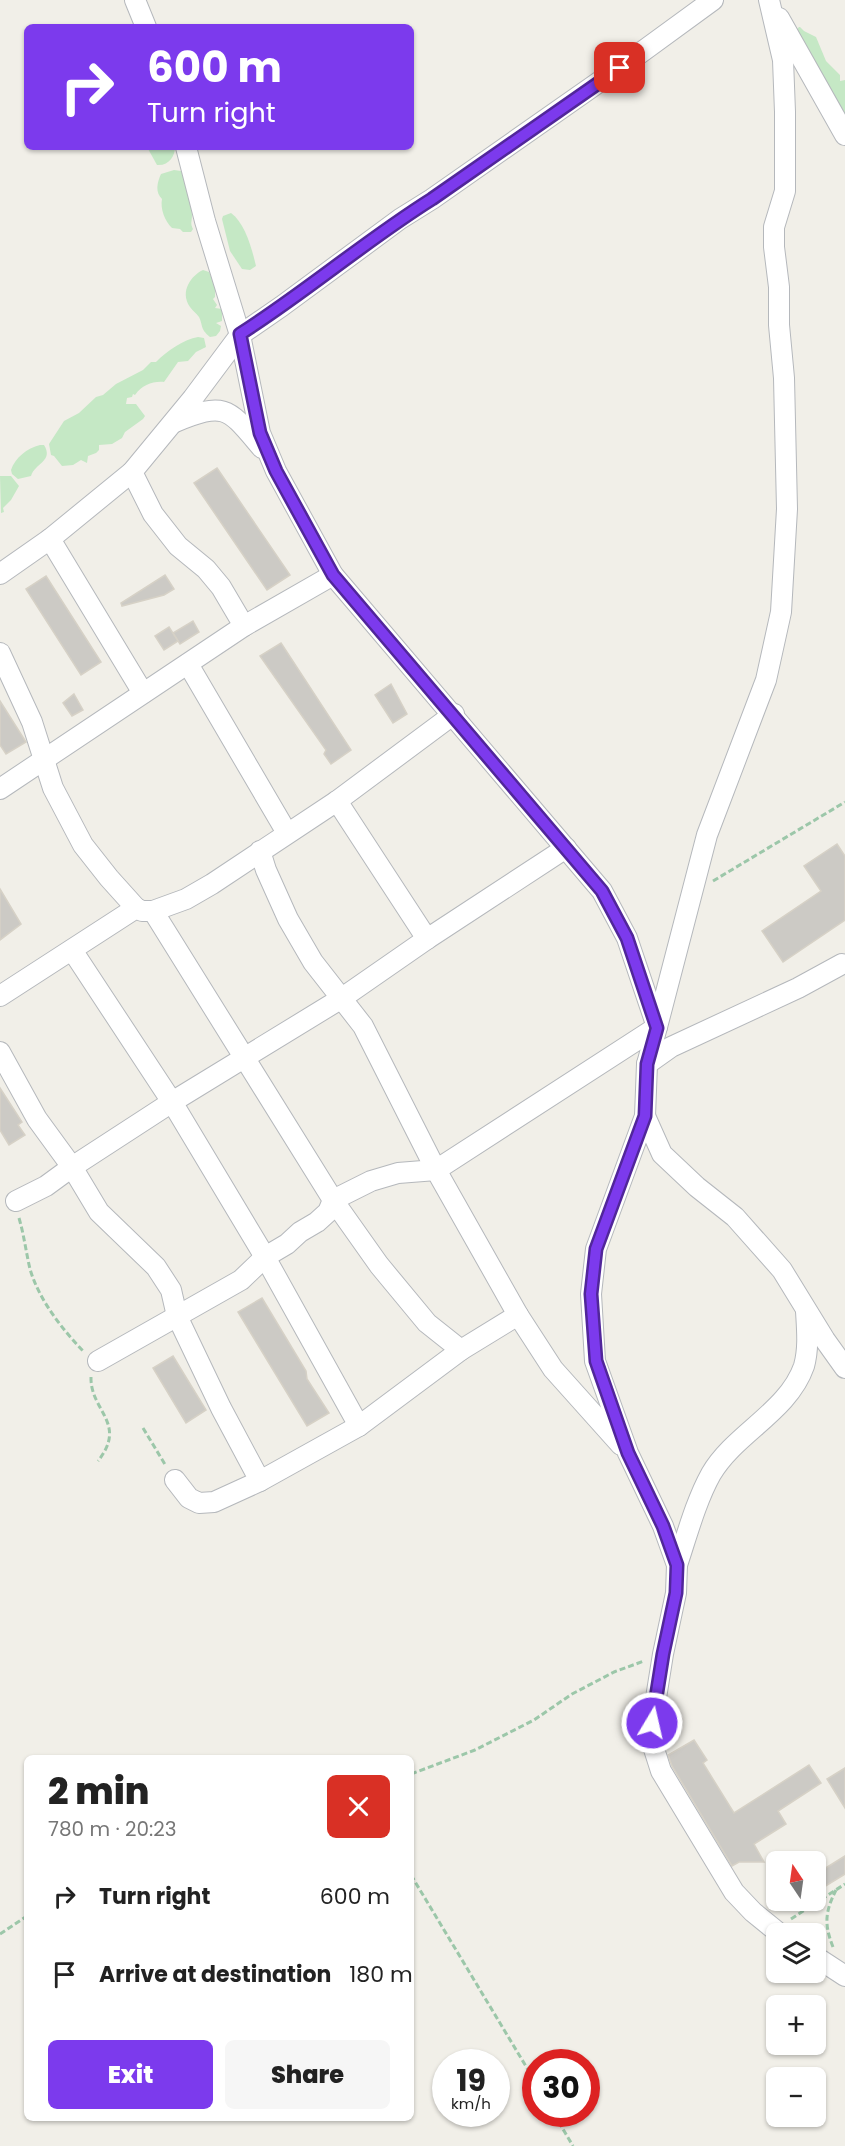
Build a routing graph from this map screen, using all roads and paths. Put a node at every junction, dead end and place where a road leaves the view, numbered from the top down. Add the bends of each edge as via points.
1 (135, 0) edge
2 (713, 0) edge
3 (769, 0) edge
4 (145, 24) edge
5 (845, 135) edge
6 (187, 150) edge
7 (240, 334) junction
8 (173, 422) junction
9 (270, 457) junction
10 (132, 472) junction
11 (50, 539) junction
12 (0, 574) edge
13 (333, 575) junction
14 (244, 626) junction
15 (0, 653) edge
16 (188, 664) junction
17 (143, 693) junction
18 (454, 714) junction
19 (45, 759) junction
20 (0, 789) edge
21 (337, 801) junction
22 (845, 802) edge
23 (287, 833) junction
24 (566, 848) junction
25 (260, 851) junction
26 (692, 894) junction
27 (144, 909) junction
28 (427, 939) junction
29 (72, 950) junction
30 (842, 964) dead end
31 (0, 996) edge
32 (342, 998) junction
33 (657, 1028) junction
34 (0, 1052) edge
35 (245, 1058) junction
36 (647, 1064) junction
37 (172, 1102) junction
38 (645, 1116) junction
39 (72, 1167) junction
40 (436, 1170) junction
41 (333, 1200) junction
42 (16, 1201) joint
43 (265, 1257) junction
44 (806, 1308) junction
45 (518, 1315) junction
46 (177, 1316) junction
47 (461, 1350) junction
48 (98, 1361) junction
49 (845, 1368) edge
50 (359, 1426) junction
51 (143, 1428) dead end
52 (628, 1453) junction
53 (98, 1461) dead end
54 (175, 1480) joint
55 (260, 1481) junction
56 (677, 1565) junction
57 (663, 1654) junction
58 (414, 1773) edge
59 (414, 1880) edge
60 (845, 1884) edge
61 (836, 1890) junction
62 (24, 1918) edge
63 (768, 1923) edge
64 (785, 1923) edge
65 (826, 1923) edge
66 (0, 1934) edge
67 (826, 1953) edge
68 (845, 1976) edge
69 (522, 2060) edge
70 (562, 2127) edge
71 (573, 2146) edge

1 - 4 street
2 - 7 street
3 - 5 street
3 - 26 street via 783,60 785,112 785,191 774,227 784,378 787,509 781,612 766,680 707,835
6 - 7 street
7 - 8 street
7 - 9 street via 260,433
8 - 9 street via 217,409 241,422
8 - 10 street
9 - 13 street
10 - 11 street
10 - 14 street via 153,514 178,546 221,587
11 - 12 street
11 - 17 street
13 - 14 street
13 - 18 street
14 - 16 street
15 - 19 street
16 - 17 street
16 - 23 street
17 - 19 street
18 - 21 street
18 - 24 street
19 - 20 street
19 - 27 street via 53,788 83,845 109,878
21 - 23 street
21 - 28 street
22 - 26 path
23 - 25 street
24 - 28 street
24 - 33 street via 602,891 627,938
25 - 27 street via 186,899
25 - 32 street via 288,919 313,962
26 - 33 street
27 - 29 street
27 - 35 street
28 - 32 street
29 - 31 street
29 - 37 street
30 - 36 street via 671,1047
32 - 35 street
32 - 40 street via 363,1026
33 - 36 street
33 - 40 street
34 - 39 street via 37,1119
35 - 37 street
35 - 41 street
36 - 38 street
37 - 39 street
37 - 43 street
38 - 44 street via 662,1154 735,1217 782,1270
38 - 52 street via 596,1249 591,1294 596,1361
39 - 42 street
39 - 46 street via 99,1212 156,1268 171,1290
40 - 41 street via 398,1173
40 - 45 street
41 - 43 street via 317,1222
41 - 47 street via 378,1265 427,1323
42 - 48 path via 30,1270 39,1291 65,1333
43 - 46 street via 241,1280
43 - 50 street
44 - 49 street
44 - 56 street via 808,1340 804,1366 793,1387 731,1449 712,1474
45 - 47 street
45 - 52 street via 554,1369
46 - 48 street
46 - 55 street
47 - 50 street
48 - 53 path via 90,1380 110,1428 106,1452
50 - 55 street
51 - 54 path
52 - 56 street
54 - 55 street via 198,1503 214,1502
56 - 57 street via 676,1593
57 - 58 path via 614,1671 534,1720 475,1750
57 - 63 street via 652,1723 661,1771 734,1892
59 - 69 path
60 - 61 path
61 - 64 path
61 - 65 path via 826,1910
62 - 66 path
67 - 68 street
70 - 71 path

